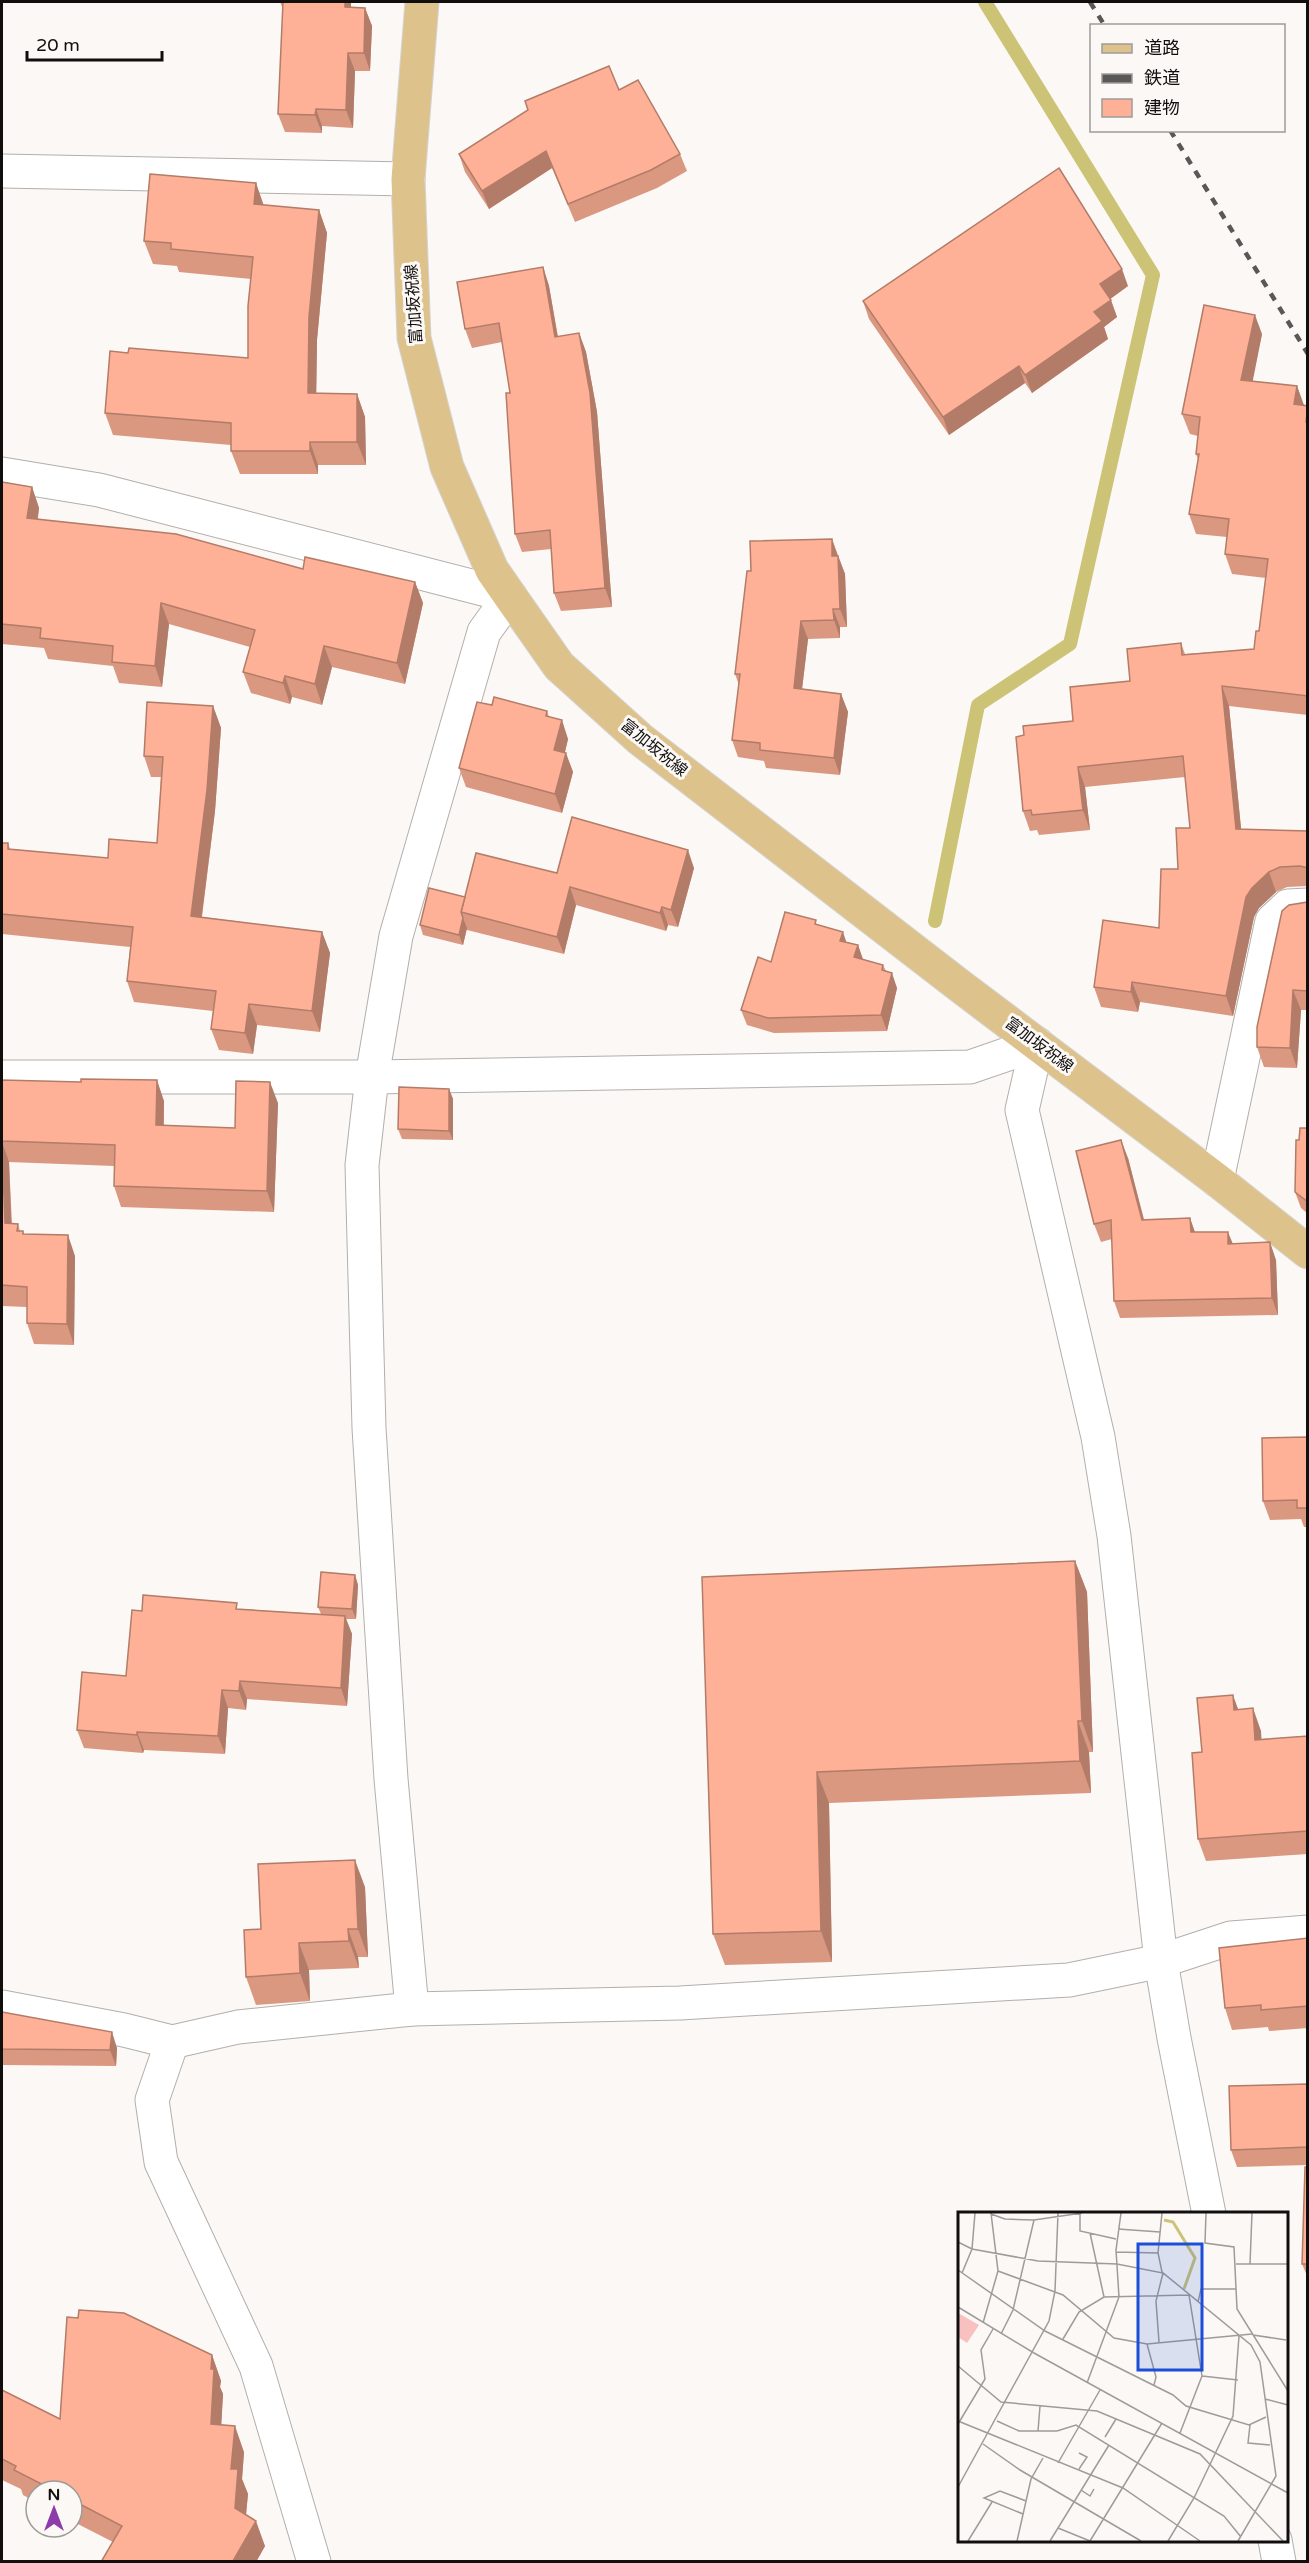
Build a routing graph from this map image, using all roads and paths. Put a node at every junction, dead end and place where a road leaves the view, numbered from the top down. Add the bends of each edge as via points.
1 (422, 2) edge
2 (2, 171) edge
3 (408, 179) junction
4 (2, 474) edge
5 (510, 596) junction
6 (1308, 905) edge
7 (1037, 1044) junction
8 (2, 1077) edge
9 (372, 1077) junction
10 (1217, 1180) junction
11 (1308, 1252) edge
12 (1308, 1932) edge
13 (1161, 1961) junction
14 (2, 2007) edge
15 (412, 2009) junction
16 (172, 2042) junction
17 (1209, 2212) edge
18 (1275, 2542) edge
19 (314, 2562) edge
20 (1279, 2562) edge

1 - 3 main road, 富加坂祝線
2 - 3 street
3 - 5 main road, 富加坂祝線 via 414,338 447,467 492,570
4 - 5 street via 99,490
5 - 7 main road, 富加坂祝線 via 559,666 640,740
5 - 9 street via 484,632 396,936
6 - 10 street via 1288,906 1272,921
7 - 9 street via 970,1067
7 - 10 main road, 富加坂祝線
7 - 13 street via 1022,1110 1101,1459 1114,1536
8 - 9 street
9 - 15 street via 362,1165 369,1428
10 - 11 main road, 富加坂祝線
12 - 13 street via 1231,1938
13 - 15 street via 1069,1980 680,2003
13 - 17 street
14 - 16 street
15 - 16 street via 238,2027
16 - 19 street via 152,2100 161,2162 256,2366
18 - 20 street

